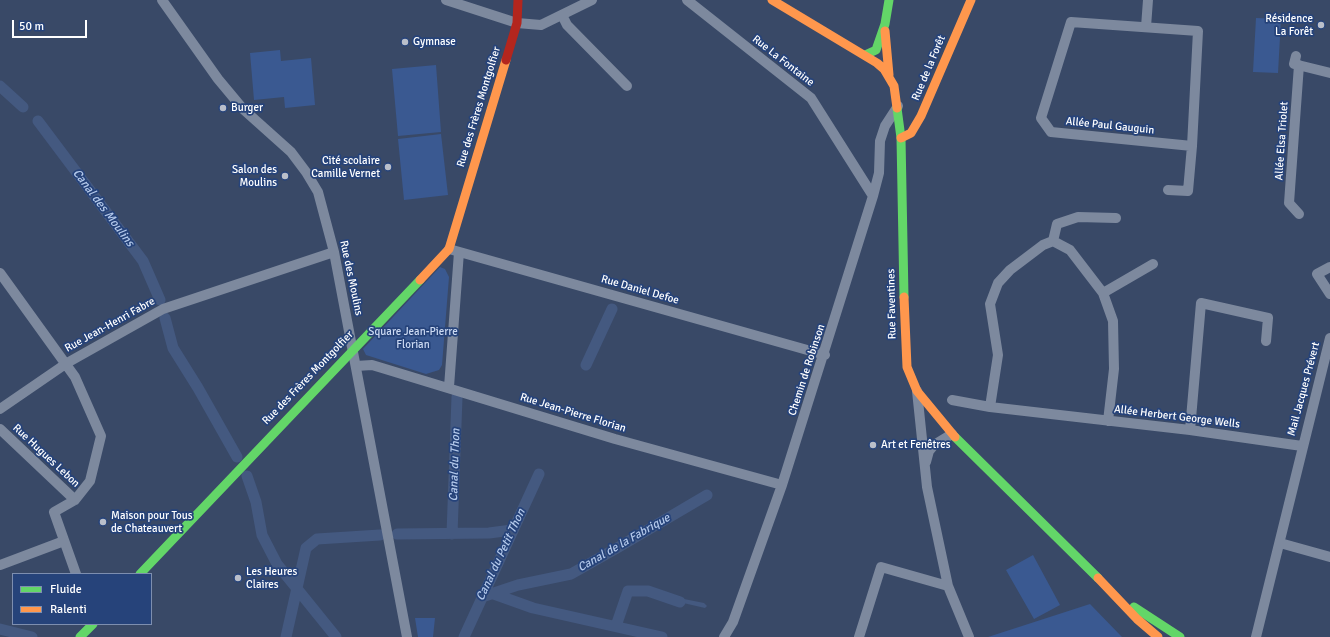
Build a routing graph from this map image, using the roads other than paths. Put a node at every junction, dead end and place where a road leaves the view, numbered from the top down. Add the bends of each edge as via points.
1 (162, 0) edge
2 (446, 0) edge
3 (518, 0) edge
4 (592, 0) edge
5 (687, 0) edge
6 (772, 0) edge
7 (889, 0) edge
8 (970, 0) edge
9 (1148, 0) edge
10 (562, 15) junction
11 (517, 23) junction
12 (884, 24) junction
13 (1146, 27) junction
14 (865, 55) junction
15 (1330, 73) edge
16 (888, 75) junction
17 (627, 86) dead end
18 (898, 106) junction
19 (901, 138) junction
20 (1192, 146) junction
21 (1168, 190) dead end
22 (873, 196) junction
23 (1299, 214) dead end
24 (1116, 218) dead end
25 (1053, 241) junction
26 (449, 249) junction
27 (334, 252) junction
28 (460, 252) junction
29 (1153, 264) dead end
30 (1330, 266) edge
31 (0, 273) edge
32 (1103, 293) junction
33 (1330, 294) edge
34 (1330, 338) edge
35 (1266, 341) dead end
36 (353, 349) junction
37 (825, 355) junction
38 (67, 363) junction
39 (356, 366) junction
40 (449, 387) junction
41 (917, 391) junction
42 (952, 400) dead end
43 (990, 407) junction
44 (0, 409) edge
45 (1108, 421) junction
46 (0, 429) edge
47 (1190, 430) junction
48 (952, 434) junction
49 (1302, 446) junction
50 (926, 464) junction
51 (782, 486) junction
52 (75, 500) junction
53 (64, 541) junction
54 (1280, 543) junction
55 (1330, 557) edge
56 (0, 565) edge
57 (76, 573) edge
58 (141, 573) edge
59 (948, 586) junction
60 (1112, 592) junction
61 (92, 625) edge
62 (80, 637) edge
63 (407, 637) edge
64 (724, 637) edge
65 (859, 637) edge
66 (969, 637) edge
67 (1158, 637) edge
68 (1180, 637) edge
69 (1256, 637) edge

1 - 27 street, Rue des Moulins via 218,79 239,104 291,152 306,172 318,192
2 - 11 street
3 - 11 street, Rue des Frères Montgolfier
4 - 10 street
5 - 22 street, Rue La Fontaine via 811,98
6 - 14 street, Rue Faventines
7 - 12 street
8 - 19 street, Rue de la Forêt via 921,116 911,133
9 - 13 street
10 - 11 street via 541,25
10 - 17 street via 567,25
11 - 26 street, Rue des Frères Montgolfier
12 - 14 street via 876,50
12 - 16 street
13 - 20 street, Allée Paul Gauguin via 1198,31
13 - 20 street, Allée Paul Gauguin via 1071,22 1041,118 1051,132
14 - 16 street, Rue Faventines
15 - 23 street, Allée Elsa Triolet via 1297,61 1289,203
16 - 18 street, Rue Faventines via 894,86
18 - 19 street, Rue Faventines
18 - 22 street, Chemin de Robinson via 885,126 880,141 879,173
19 - 41 street, Rue Faventines via 905,350 907,367
20 - 21 street, Allée Paul Gauguin via 1188,191
22 - 37 street, Chemin de Robinson
24 - 25 street via 1078,217 1057,224
25 - 32 street via 1070,250
25 - 43 street via 1043,245 1010,270 998,283 990,304 998,355
26 - 28 street, Rue Daniel Defoe
26 - 36 street, Rue des Frères Montgolfier
27 - 36 street, Rue des Moulins
27 - 38 street, Rue Jean-Henri Fabre via 163,309
28 - 37 street, Rue Daniel Defoe
28 - 40 street
29 - 32 street
30 - 33 street via 1317,274
31 - 38 street
32 - 45 street via 1113,321 1114,368
34 - 49 street, Mail Jacques Prévert
35 - 47 street via 1268,318 1201,303
36 - 39 street, Rue des Moulins
36 - 58 street, Rue des Frères Montgolfier
37 - 51 street, Chemin de Robinson
38 - 44 street, Rue Jean-Henri Fabre
38 - 52 street via 101,436 90,481
39 - 40 street, Rue Jean-Pierre Florian via 372,365
39 - 63 street, Rue des Moulins
40 - 51 street, Rue Jean-Pierre Florian via 615,439
41 - 48 street, Rue Faventines
41 - 50 street
42 - 43 street, Allée Herbert George Wells
43 - 45 street, Allée Herbert George Wells
45 - 47 street, Allée Herbert George Wells
46 - 52 street, Rue Hugues Lebon
47 - 49 street, Allée Herbert George Wells
48 - 50 street via 934,445 929,451
48 - 60 street, Rue Faventines
49 - 54 street
50 - 59 street via 927,487
51 - 64 street, Chemin de Robinson via 733,622
52 - 53 street via 54,512
53 - 56 street
53 - 57 street
54 - 55 street
54 - 69 street
59 - 65 street via 881,567
59 - 66 street
60 - 67 street, Rue Faventines
60 - 68 street, Rue Faventines
61 - 62 street

